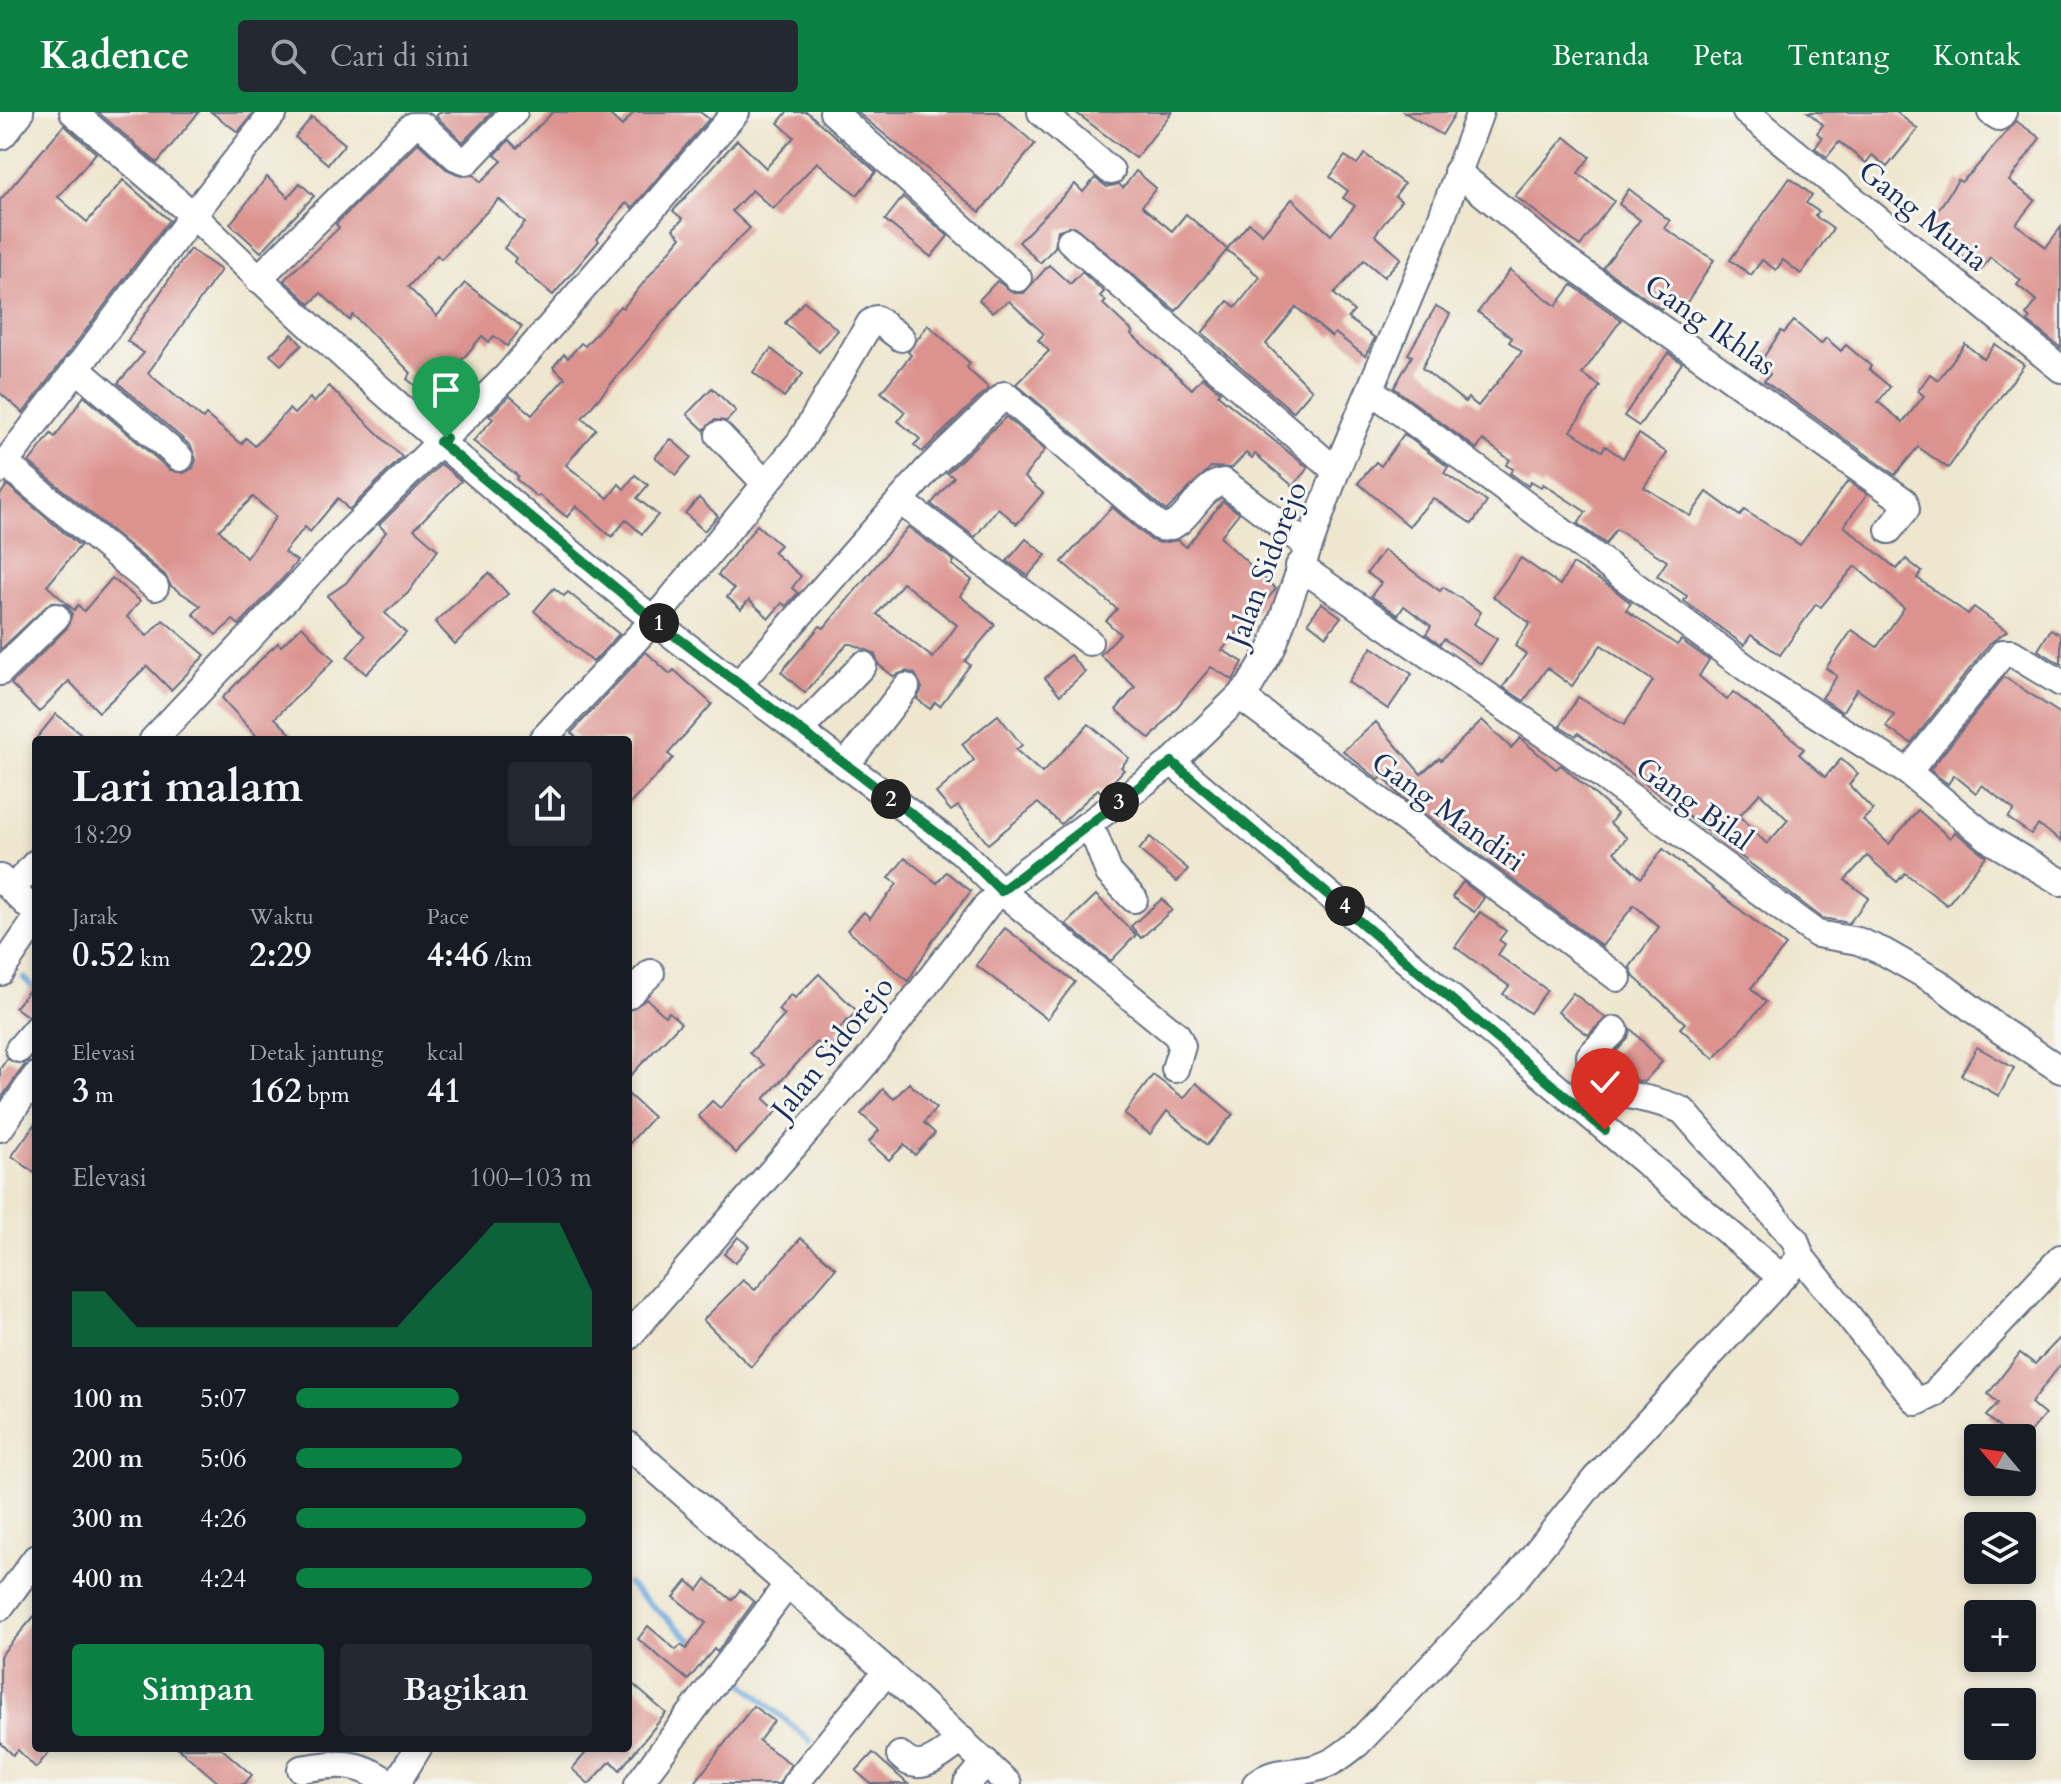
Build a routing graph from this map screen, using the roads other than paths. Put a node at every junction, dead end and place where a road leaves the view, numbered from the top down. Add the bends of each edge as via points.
1 (16, 112) edge
2 (73, 112) edge
3 (274, 112) edge
4 (514, 112) edge
5 (736, 112) edge
6 (833, 112) edge
7 (1041, 112) edge
8 (1480, 112) edge
9 (1746, 112) edge
10 (1991, 112) edge
11 (2003, 112) edge
12 (0, 132) edge
13 (1111, 171) dead end
14 (1457, 172) junction
15 (193, 215) junction
16 (1070, 241) dead end
17 (1018, 278) dead end
18 (258, 279) junction
19 (901, 338) dead end
20 (76, 368) junction
21 (2061, 369) edge
22 (1372, 391) junction
23 (719, 435) dead end
24 (440, 442) junction
25 (180, 458) dead end
26 (3, 467) edge
27 (1336, 471) junction
28 (765, 483) junction
29 (900, 501) junction
30 (1889, 530) dead end
31 (1304, 556) junction
32 (155, 587) dead end
33 (56, 617) dead end
34 (654, 620) junction
35 (1089, 642) dead end
36 (863, 665) dead end
37 (0, 672) edge
38 (2061, 683) edge
39 (739, 684) junction
40 (906, 687) dead end
41 (1241, 697) junction
42 (800, 730) junction
43 (157, 736) edge
44 (546, 736) edge
45 (1172, 762) junction
46 (846, 765) junction
47 (1908, 772) junction
48 (1086, 826) junction
49 (32, 866) edge
50 (2061, 882) edge
51 (6, 883) edge
52 (1001, 891) junction
53 (1134, 899) dead end
54 (32, 909) edge
55 (32, 926) edge
56 (0, 972) edge
57 (651, 973) dead end
58 (1618, 978) dead end
59 (632, 991) edge
60 (1615, 1030) dead end
61 (1175, 1069) dead end
62 (2061, 1070) edge
63 (32, 1082) edge
64 (0, 1128) edge
65 (1801, 1257) junction
66 (2061, 1258) edge
67 (1781, 1277) junction
68 (632, 1332) edge
69 (632, 1449) edge
70 (32, 1563) edge
71 (787, 1585) junction
72 (0, 1607) edge
73 (887, 1671) junction
74 (962, 1740) junction
75 (415, 1752) edge
76 (900, 1755) dead end
77 (986, 1762) junction
78 (301, 1769) dead end
79 (393, 1784) edge
80 (638, 1784) edge
81 (795, 1784) edge
82 (967, 1784) edge
83 (1008, 1784) edge
84 (1256, 1784) edge

1 - 12 main road
2 - 15 street
3 - 15 street
4 - 18 street via 467,161 423,126 412,126
5 - 24 street via 507,376
6 - 17 street
7 - 13 street
8 - 14 street, Jalan Sidorejo
9 - 21 street, Gang Muria
10 - 11 street via 1999,117
14 - 22 street, Jalan Sidorejo
14 - 30 street, Gang Ikhlas via 1641,316 1904,501 1906,509
15 - 18 street
15 - 20 street
16 - 27 street
18 - 24 street
19 - 28 street via 876,319 870,323 800,442
20 - 25 street
20 - 26 street
22 - 27 street, Jalan Sidorejo
22 - 47 street via 1764,681
23 - 28 street
24 - 34 street
24 - 43 street
26 - 32 street
27 - 31 street, Jalan Sidorejo
28 - 34 street
29 - 31 street, Gang Bilal via 1005,395 1160,527 1174,526 1208,488 1224,482
29 - 35 street
29 - 39 street
31 - 41 street, Jalan Sidorejo via 1272,648
31 - 62 street, Gang Bilal via 1817,934 1884,952 1937,982
33 - 37 street
34 - 39 street
34 - 44 street
36 - 42 street
38 - 47 street via 2012,653 2003,653
39 - 42 street
40 - 46 street
41 - 45 street, Jalan Sidorejo
41 - 58 street, Gang Mandiri
42 - 46 street
45 - 48 street, Jalan Sidorejo
45 - 67 street
46 - 52 street via 962,852
47 - 50 street via 1992,841
48 - 52 street, Jalan Sidorejo
48 - 53 street via 1109,873
49 - 51 street
51 - 54 street
52 - 61 street via 1177,1035 1182,1046
52 - 68 street, Jalan Sidorejo via 865,1064
55 - 56 street
57 - 59 street
60 - 65 street via 1590,1056 1591,1075 1623,1096 1683,1111 1795,1240
63 - 64 street
65 - 66 street via 1917,1402 1934,1394
65 - 67 street
67 - 84 street via 1595,1479 1515,1579 1358,1743 1335,1761 1311,1770 1268,1774
69 - 71 street
70 - 72 street
71 - 73 street
71 - 80 street
73 - 74 street
73 - 81 street
74 - 76 street via 924,1765
74 - 77 street
75 - 79 street
77 - 82 street
77 - 83 street
78 - 79 street via 347,1764 369,1768

